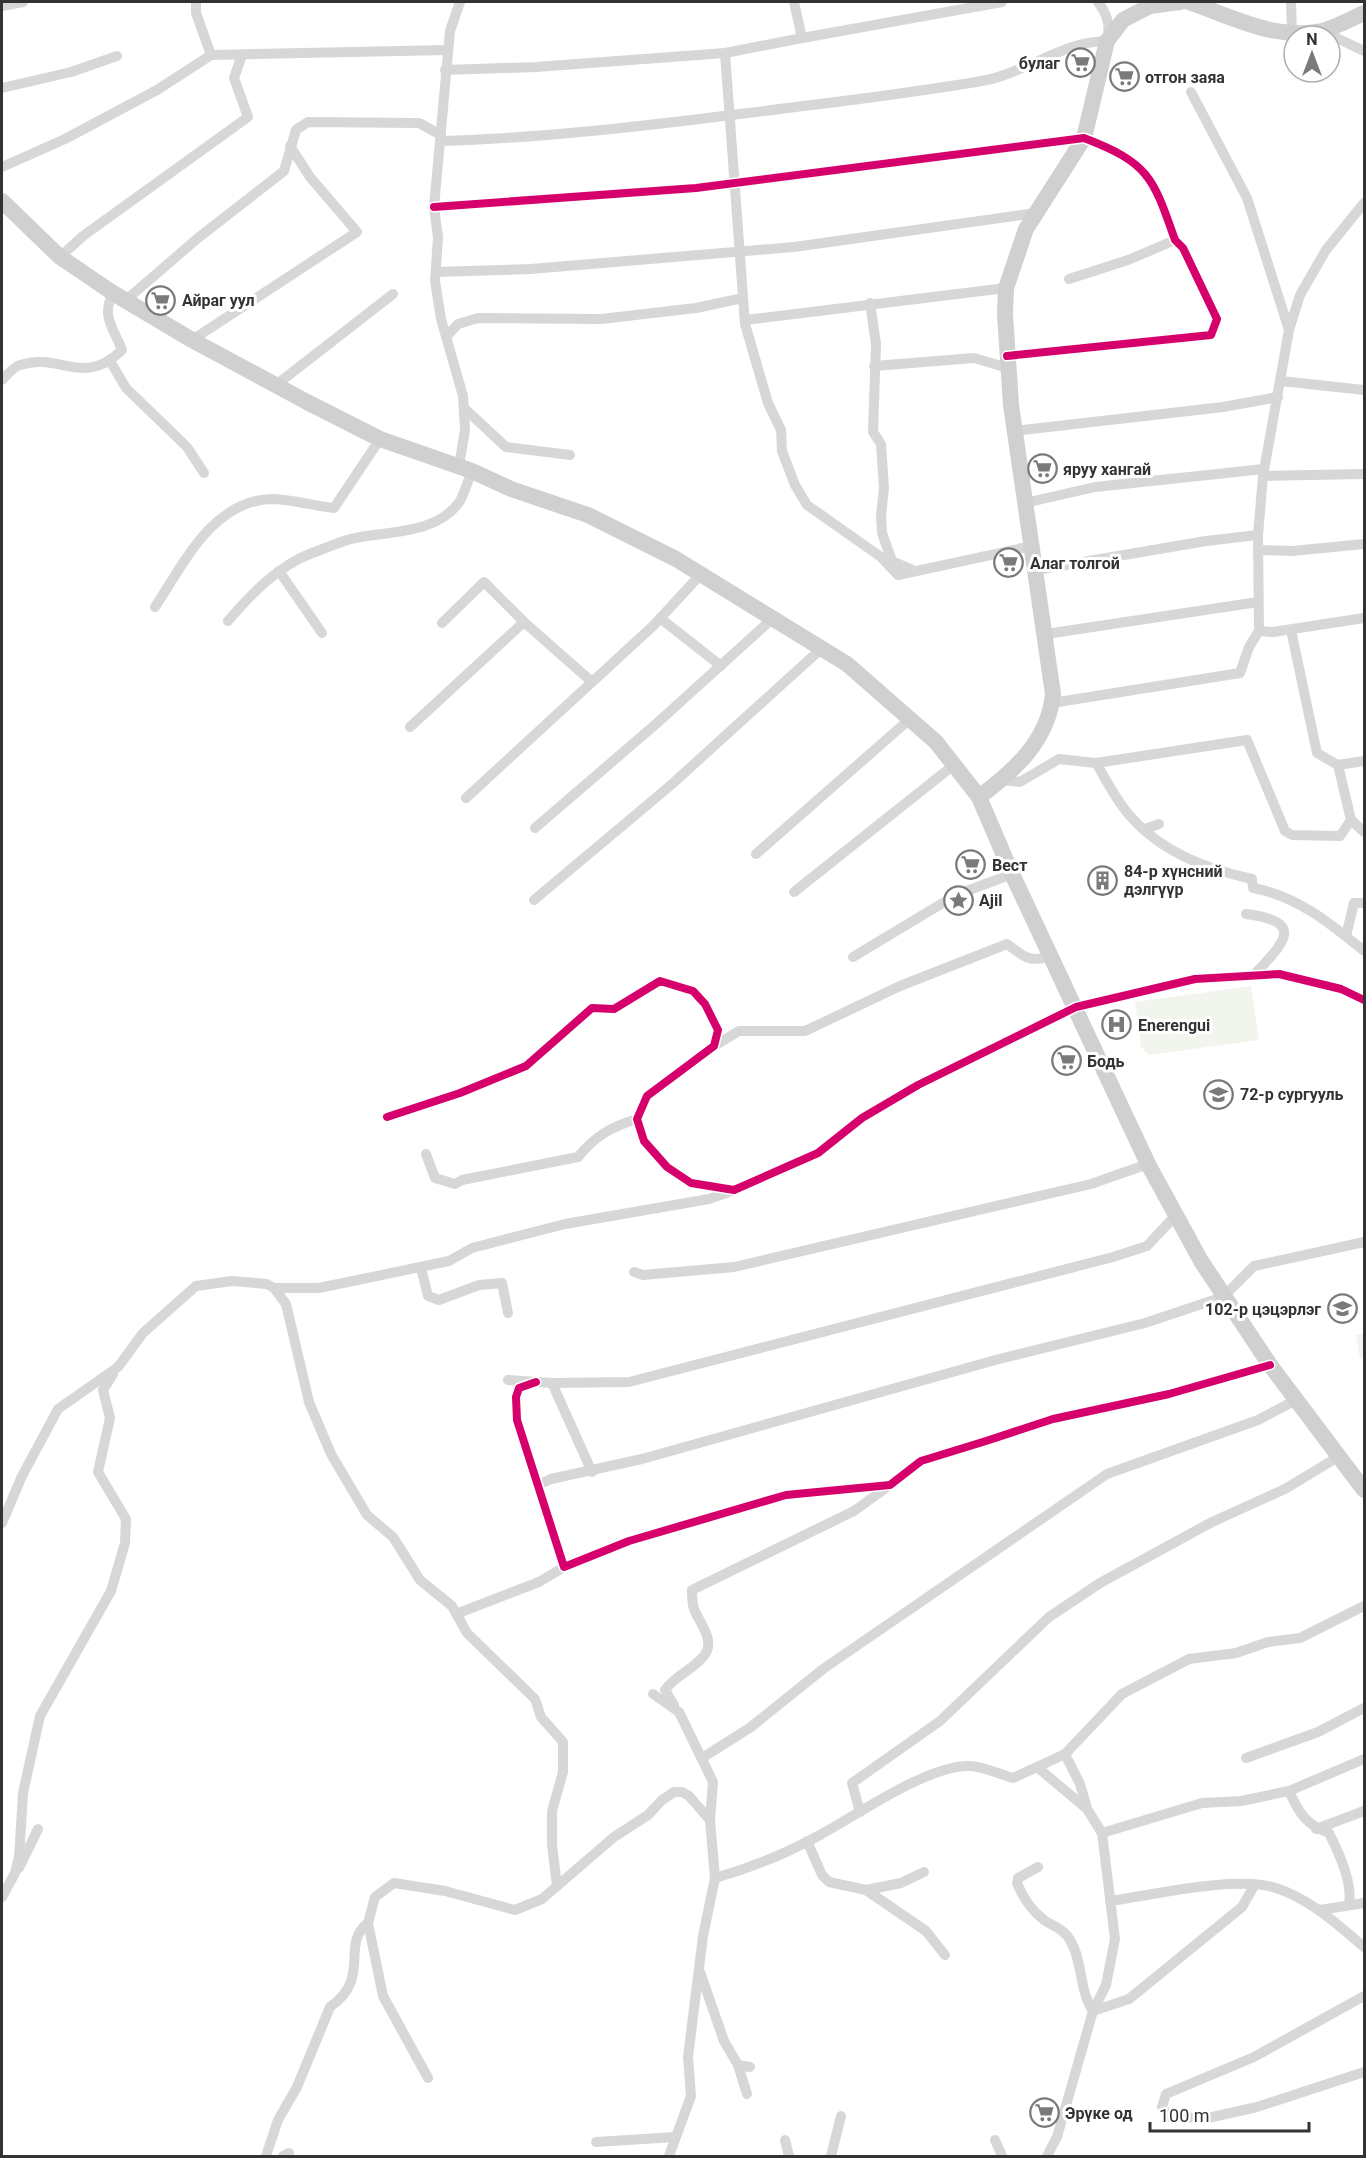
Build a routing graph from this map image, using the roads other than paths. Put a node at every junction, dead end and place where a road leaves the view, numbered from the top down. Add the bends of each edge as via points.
1 (23, 2) edge
2 (196, 2) edge
3 (460, 2) edge
4 (794, 2) edge
5 (1002, 2) edge
6 (1098, 2) edge
7 (1180, 2) edge
8 (1188, 2) edge
9 (1291, 2) edge
10 (1149, 4) edge
11 (2, 6) edge
12 (1365, 13) edge
13 (1292, 24) edge
14 (1339, 24) edge
15 (1282, 32) edge
16 (802, 38) junction
17 (1107, 40) junction
18 (1342, 40) edge
19 (448, 50) junction
20 (1365, 51) edge
21 (724, 53) junction
22 (211, 55) junction
23 (242, 55) junction
24 (117, 57) dead end
25 (445, 70) junction
26 (2, 88) edge
27 (1191, 92) dead end
28 (727, 116) junction
29 (440, 138) junction
30 (1084, 138) junction
31 (290, 146) junction
32 (2, 167) edge
33 (733, 184) junction
34 (2, 201) edge
35 (1365, 202) edge
36 (434, 207) junction
37 (1036, 213) junction
38 (1175, 240) junction
39 (738, 250) junction
40 (60, 257) junction
41 (436, 272) junction
42 (1069, 279) dead end
43 (1006, 288) junction
44 (393, 294) dead end
45 (120, 297) junction
46 (743, 298) junction
47 (870, 303) junction
48 (745, 320) junction
49 (1290, 330) junction
50 (446, 337) junction
51 (192, 340) junction
52 (110, 361) junction
53 (1008, 362) junction
54 (874, 366) junction
55 (2, 380) edge
56 (1281, 381) junction
57 (276, 386) junction
58 (1365, 390) edge
59 (1278, 397) junction
60 (464, 408) junction
61 (1014, 431) junction
62 (380, 439) junction
63 (570, 455) dead end
64 (465, 469) junction
65 (1264, 472) junction
66 (204, 473) dead end
67 (1365, 474) edge
68 (1025, 503) junction
69 (1258, 535) junction
70 (1365, 544) edge
71 (1032, 546) junction
72 (1259, 550) junction
73 (1036, 570) junction
74 (915, 571) junction
75 (279, 572) junction
76 (701, 574) junction
77 (1258, 602) junction
78 (155, 607) dead end
79 (660, 618) junction
80 (773, 618) junction
81 (1365, 618) edge
82 (228, 621) dead end
83 (524, 622) junction
84 (442, 623) dead end
85 (1291, 630) junction
86 (1259, 631) junction
87 (322, 633) dead end
88 (1046, 634) junction
89 (822, 648) junction
90 (720, 666) junction
91 (592, 682) junction
92 (1052, 703) junction
93 (911, 718) junction
94 (410, 727) dead end
95 (1365, 761) edge
96 (1096, 763) junction
97 (955, 764) junction
98 (1338, 765) junction
99 (1001, 780) junction
100 (979, 797) junction
101 (466, 798) dead end
102 (1351, 820) junction
103 (1159, 824) dead end
104 (535, 828) dead end
105 (1145, 829) junction
106 (1365, 832) edge
107 (756, 854) dead end
108 (1012, 874) junction
109 (794, 892) dead end
110 (534, 900) dead end
111 (1365, 903) edge
112 (1246, 914) dead end
113 (1346, 936) junction
114 (1365, 951) edge
115 (1051, 956) junction
116 (853, 957) dead end
117 (1254, 975) junction
118 (1365, 1000) edge
119 (1076, 1007) junction
120 (714, 1046) junction
121 (387, 1117) dead end
122 (637, 1119) junction
123 (426, 1154) dead end
124 (1148, 1164) junction
125 (734, 1190) junction
126 (1176, 1215) junction
127 (1365, 1242) edge
128 (422, 1268) junction
129 (634, 1272) dead end
130 (274, 1288) junction
131 (1223, 1297) junction
132 (508, 1313) dead end
133 (1270, 1365) junction
134 (118, 1367) junction
135 (508, 1380) dead end
136 (537, 1382) junction
137 (552, 1383) junction
138 (1296, 1400) junction
139 (1338, 1457) junction
140 (592, 1472) junction
141 (538, 1485) junction
142 (890, 1485) junction
143 (1365, 1490) edge
144 (2, 1523) edge
145 (564, 1567) junction
146 (1365, 1605) edge
147 (456, 1614) junction
148 (653, 1694) dead end
149 (1365, 1708) edge
150 (679, 1712) junction
151 (1065, 1754) junction
152 (702, 1758) junction
153 (1246, 1758) dead end
154 (1365, 1759) edge
155 (1037, 1767) junction
156 (1290, 1791) junction
157 (1087, 1809) junction
158 (1365, 1811) edge
159 (860, 1812) junction
160 (710, 1820) junction
161 (38, 1829) dead end
162 (1316, 1829) junction
163 (1102, 1833) junction
164 (807, 1841) junction
165 (1038, 1867) dead end
166 (924, 1872) dead end
167 (15, 1874) junction
168 (715, 1878) junction
169 (557, 1886) junction
170 (1254, 1886) junction
171 (866, 1890) junction
172 (2, 1897) edge
173 (1110, 1901) junction
174 (1365, 1903) edge
175 (1349, 1905) junction
176 (1320, 1910) junction
177 (368, 1923) junction
178 (1365, 1947) edge
179 (945, 1955) dead end
180 (699, 1969) junction
181 (1365, 1996) edge
182 (1093, 2010) junction
183 (738, 2066) junction
184 (750, 2067) dead end
185 (1365, 2072) edge
186 (428, 2078) dead end
187 (747, 2094) dead end
188 (841, 2116) dead end
189 (675, 2137) junction
190 (785, 2140) dead end
191 (995, 2140) dead end
192 (596, 2142) dead end
193 (266, 2157) edge
194 (669, 2157) edge
195 (789, 2157) edge
196 (831, 2157) edge
197 (1002, 2157) edge
198 (1047, 2157) edge

1 - 11 street
2 - 22 street
3 - 19 street
4 - 16 street
5 - 16 street
6 - 17 street via 1110,29
7 - 10 main road
8 - 15 main road via 1253,27
9 - 13 street
10 - 17 main road via 1123,20
12 - 14 main road
16 - 21 street
17 - 28 street via 1050,55 990,79
17 - 30 main road
18 - 20 street
19 - 23 street
19 - 25 street
21 - 25 street
21 - 28 street
22 - 23 street
22 - 32 street via 157,90 75,134
23 - 40 street via 234,78 248,117 83,236
24 - 26 street
25 - 29 street
27 - 49 street via 1247,198
28 - 29 street via 527,139
28 - 33 street
29 - 31 street via 419,123 308,122 296,130
29 - 36 street
30 - 33 street
30 - 37 main road
30 - 38 street via 1111,149 1150,177
31 - 45 street via 284,171
31 - 51 street via 310,177 357,232
33 - 36 street
33 - 39 street
34 - 40 main road
35 - 49 street via 1326,250 1300,295
36 - 41 street via 438,237
37 - 39 street via 794,247
37 - 43 main road via 1016,253
38 - 42 street
38 - 53 street via 1183,248 1217,319 1210,335
39 - 41 street via 554,267
39 - 46 street
40 - 45 main road
41 - 50 street
43 - 47 street
43 - 53 main road
44 - 57 street
45 - 51 main road
45 - 52 street via 106,305 122,350
46 - 48 street
46 - 50 street via 696,308 601,319 478,318 458,324
47 - 48 street
47 - 54 street via 876,344
48 - 74 street via 768,403 781,430 782,451 807,505 875,552 898,575
49 - 56 street
50 - 60 street
51 - 57 main road
52 - 55 street via 81,368 41,362 18,366
52 - 66 street via 126,388 187,447
53 - 54 street via 974,358
53 - 61 main road
54 - 74 street via 873,432 881,444 882,533 892,561
56 - 58 street
56 - 59 street
57 - 62 main road
59 - 61 street
59 - 65 street
60 - 63 street via 506,447
60 - 64 street
61 - 68 main road
62 - 64 main road
62 - 78 street via 334,508 271,500 246,505 219,518
64 - 75 street via 459,501 445,516 411,530 356,538 309,554
64 - 76 main road via 588,515
65 - 67 street
65 - 68 street via 1095,487
65 - 69 street
68 - 71 main road
69 - 72 street
69 - 73 street
70 - 72 street
71 - 73 main road
71 - 74 street
72 - 77 street
73 - 88 main road
75 - 82 street
75 - 87 street
76 - 79 street
76 - 80 main road
77 - 86 street
77 - 88 street
79 - 90 street
79 - 91 street
80 - 89 main road
80 - 90 street
81 - 85 street
83 - 84 street via 484,582
83 - 91 street
83 - 94 street
85 - 86 street
85 - 98 street via 1317,753
86 - 92 street via 1240,673
88 - 92 main road
89 - 93 main road
89 - 110 street via 671,785
90 - 104 street
91 - 101 street
92 - 99 main road via 1047,723 1035,744
93 - 97 main road
93 - 107 street
95 - 98 street
96 - 99 street via 1059,759 1020,782
96 - 102 street via 1247,740 1285,831 1292,835 1340,836
96 - 105 street via 1131,817
97 - 100 main road
97 - 109 street
98 - 102 street
99 - 100 main road
100 - 108 main road
102 - 106 street
103 - 105 street
105 - 113 street via 1180,855 1252,879 1253,888 1279,893 1318,914
108 - 115 main road
108 - 116 street via 956,895
111 - 113 street via 1354,903
112 - 117 street via 1268,919 1286,933 1284,941
113 - 114 street
115 - 119 main road
115 - 120 street via 1029,959 1007,944 900,986 805,1030 740,1030
117 - 118 street via 1279,974 1341,989
117 - 119 street via 1195,979
119 - 124 main road
119 - 125 street via 918,1085 862,1118 818,1153
120 - 121 street via 718,1030 705,1004 693,991 660,981 614,1009 592,1008 526,1066
120 - 122 street via 647,1096
122 - 123 street via 608,1128 589,1142 578,1157 454,1184 435,1178
122 - 125 street via 644,1141 667,1167 691,1184
124 - 126 main road
124 - 129 street via 1091,1184 734,1268 643,1275
125 - 128 street via 709,1199 565,1224 472,1248 449,1261
126 - 131 main road
126 - 137 street via 1147,1246 1113,1257 629,1382
127 - 131 street via 1254,1266
128 - 130 street via 319,1288
128 - 132 street via 432,1299 479,1285 502,1283
130 - 134 street via 232,1281 196,1286 143,1333
130 - 147 street via 286,1304 309,1402 331,1454 367,1515 393,1537 420,1580 452,1606
131 - 133 main road
131 - 140 street via 1145,1323 999,1359
133 - 138 main road
133 - 142 street via 1169,1394 1053,1419 921,1461
134 - 144 street via 58,1409
134 - 167 street via 103,1390 110,1418 98,1472 126,1519 125,1543 111,1591 40,1716 23,1793 22,1834
135 - 136 street
136 - 137 street
136 - 141 street via 519,1388 516,1397 517,1420
137 - 140 street
138 - 139 main road
138 - 152 street via 1258,1420 1107,1474 823,1669 751,1728
139 - 143 main road
139 - 159 street via 1285,1489 1212,1522 1100,1583 1049,1617 940,1721 852,1783
140 - 141 street
141 - 145 street
142 - 145 street via 786,1495 629,1541
142 - 150 street via 854,1511 692,1590 693,1606 708,1636 709,1649 666,1690
145 - 147 street via 539,1582
146 - 151 street via 1300,1638 1189,1659 1122,1694
147 - 169 street via 467,1633 535,1699 541,1717 563,1742 563,1772 552,1811
148 - 150 street
149 - 153 street via 1318,1732
150 - 152 street
151 - 155 street
151 - 157 street
152 - 160 street via 713,1782
154 - 156 street
155 - 157 street
155 - 159 street via 1012,1778 970,1766 948,1769 896,1791
156 - 162 street via 1299,1814
156 - 163 street via 1241,1801 1202,1803
157 - 163 street
158 - 162 street
159 - 164 street
160 - 168 street
160 - 169 street via 689,1797 674,1792
161 - 167 street
162 - 175 street via 1329,1833 1337,1849 1351,1897
163 - 173 street
164 - 168 street
164 - 171 street via 829,1882
165 - 182 street via 1018,1878 1017,1883 1029,1907 1070,1940
166 - 171 street via 901,1883
167 - 172 street
168 - 180 street
169 - 177 street via 542,1899 515,1910 445,1891 394,1883 375,1897
170 - 173 street via 1220,1886
170 - 176 street via 1275,1887
170 - 182 street via 1242,1907 1129,1999
171 - 179 street via 926,1930
173 - 182 street via 1115,1939 1106,1985
174 - 175 street
175 - 176 street
176 - 178 street
177 - 186 street via 383,1996
177 - 193 street via 356,1935 352,1985 330,2007 297,2087 278,2120
180 - 183 street via 724,2041
180 - 189 street via 688,2057 691,2096
181 - 185 street via 1254,2057 1166,2094 1162,2107 1170,2117 1208,2118 1257,2107
182 - 198 street via 1057,2137
183 - 184 street
183 - 187 street
188 - 196 street
189 - 192 street
189 - 194 street
190 - 195 street
191 - 197 street

